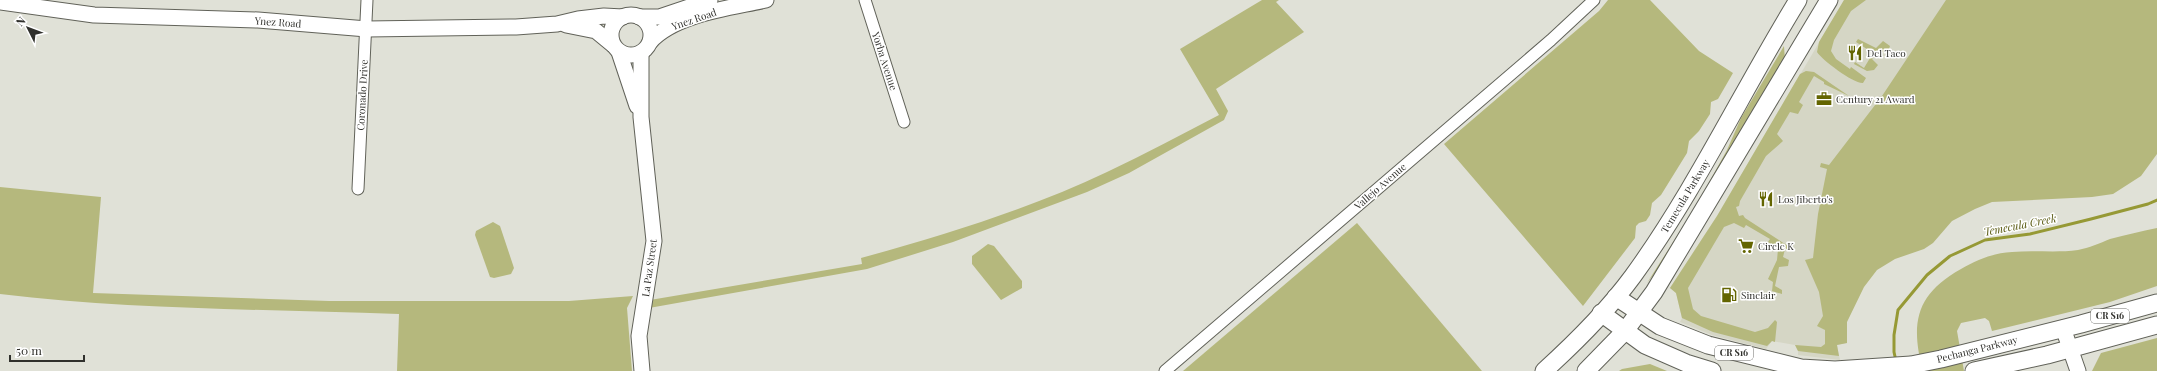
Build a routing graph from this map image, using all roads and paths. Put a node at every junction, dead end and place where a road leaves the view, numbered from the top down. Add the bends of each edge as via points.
1 (368, 0) edge
2 (710, 0) edge
3 (766, 0) edge
4 (866, 0) edge
5 (1594, 0) edge
6 (1798, 0) edge
7 (1829, 0) edge
8 (0, 2) edge
9 (623, 16) junction
10 (639, 17) junction
11 (557, 24) junction
12 (367, 29) junction
13 (646, 47) junction
14 (616, 48) junction
15 (641, 117) junction
16 (904, 122) dead end
17 (358, 189) dead end
18 (1616, 297) junction
19 (2157, 303) edge
20 (1639, 312) junction
21 (1602, 313) junction
22 (2157, 325) edge
23 (2063, 328) junction
24 (1625, 331) junction
25 (2069, 348) junction
26 (1976, 370) edge
27 (642, 371) edge
28 (1165, 371) edge
29 (1544, 371) edge
30 (1586, 371) edge
31 (1712, 371) edge
32 (2078, 371) edge

1 - 12 street, Coronado Drive
2 - 10 main road, Ynez Road via 658,17
3 - 13 main road, Ynez Road via 678,22 659,34
4 - 16 street, Yorba Avenue
5 - 28 street, Vallejo Avenue via 1551,40
6 - 18 main road, Temecula Parkway via 1680,205
7 - 20 main road via 1682,248
8 - 12 main road, Ynez Road via 94,14 258,20
9 - 10 main road
9 - 11 main road, Ynez Road via 578,19
9 - 14 main road via 613,26 610,35
10 - 13 main road via 650,30
11 - 12 main road, Ynez Road
11 - 14 main road, Ynez Road via 596,31
12 - 17 street, Coronado Drive via 362,74
13 - 14 main road via 630,56
13 - 15 main road, La Paz Street
14 - 15 main road, La Paz Street
15 - 27 main road, La Paz Street via 654,241 639,336
18 - 20 main road, Pechanga Parkway / CR S16
18 - 21 main road, Temecula Parkway
19 - 23 main road, Pechanga Parkway / CR S16
20 - 23 main road, Pechanga Parkway / CR S16 via 1660,326 1708,345 1800,368 1835,370 1912,365
20 - 24 main road
21 - 24 main road, CR S16
21 - 29 main road, Temecula Parkway
22 - 25 main road, Pechanga Parkway / CR S16
23 - 25 main road
24 - 30 main road
24 - 31 main road, CR S16 via 1662,353
25 - 26 main road, Pechanga Parkway / CR S16
25 - 32 main road

